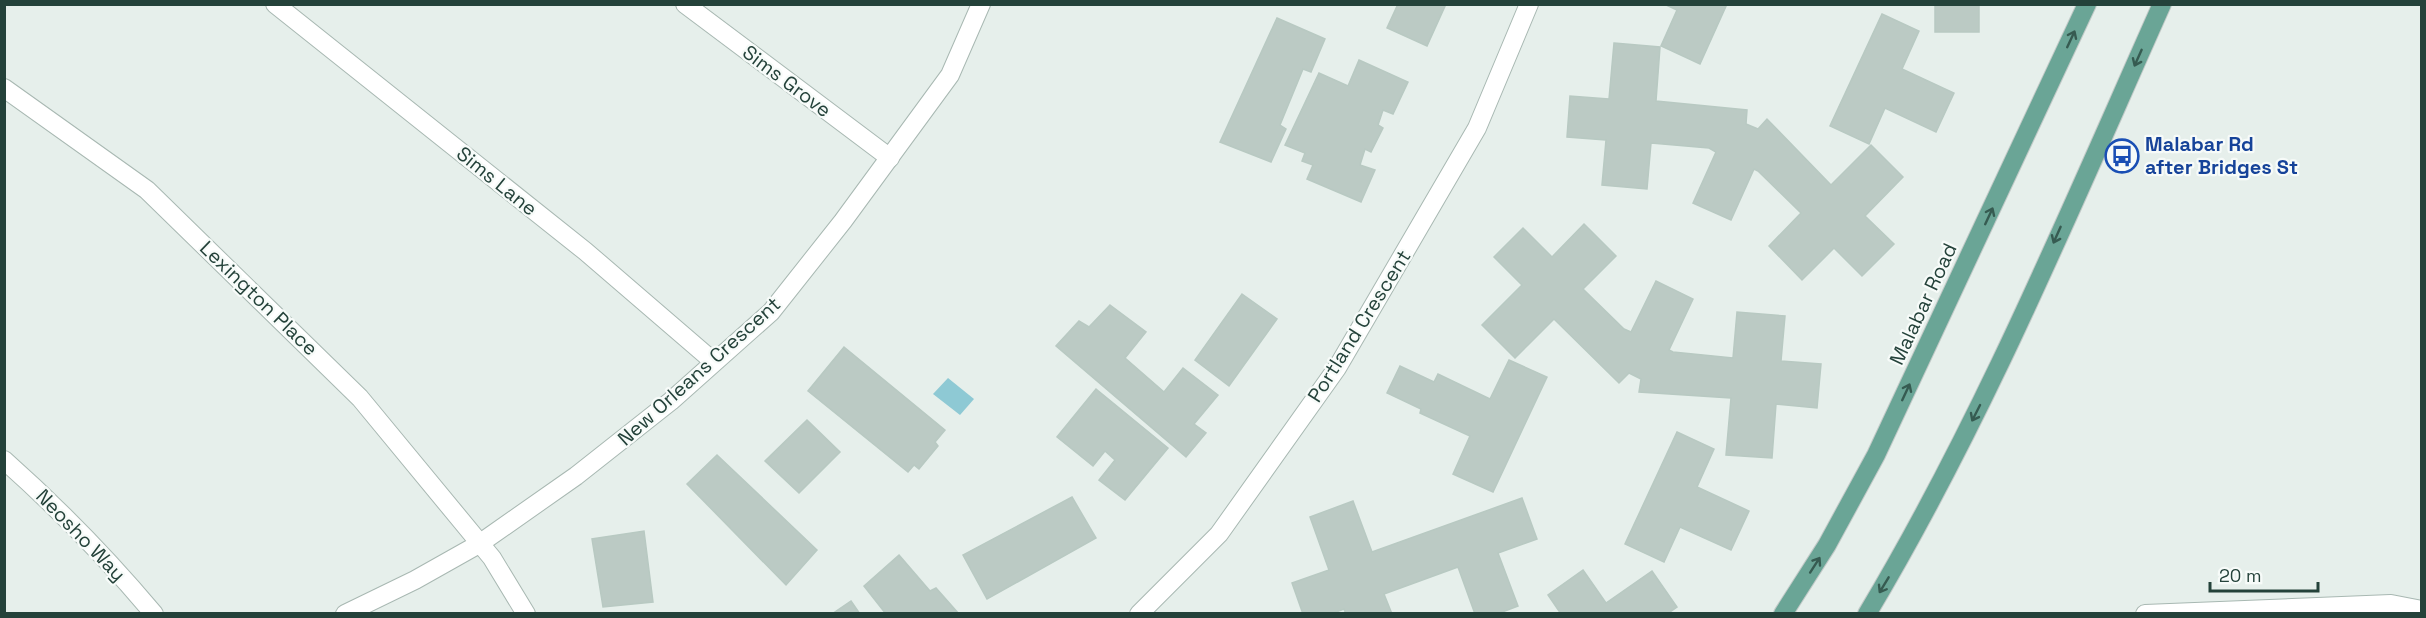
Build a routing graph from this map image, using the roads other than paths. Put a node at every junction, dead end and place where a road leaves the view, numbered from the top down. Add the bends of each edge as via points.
1 (275, 4) edge
2 (685, 4) edge
3 (981, 4) edge
4 (1529, 4) edge
5 (2087, 4) edge
6 (2162, 4) edge
7 (4, 88) edge
8 (890, 158) junction
9 (714, 362) junction
10 (4, 460) edge
11 (479, 544) junction
12 (2421, 610) edge
13 (2260, 611) edge
14 (154, 614) edge
15 (345, 614) edge
16 (526, 614) edge
17 (1139, 614) edge
18 (1783, 614) edge
19 (1867, 614) edge
20 (2145, 614) edge

1 - 9 street, Sims Lane via 585,251
2 - 8 street, Sims Grove
3 - 8 street, New Orleans Crescent via 950,75
4 - 17 street, Portland Crescent via 1478,128 1337,368 1219,534
18 -> 5 main road, Malabar Road via 1827,545 1876,455
6 -> 19 main road via 1980,404 1917,530
7 - 11 street, Lexington Place via 147,190 205,245 360,398
8 - 9 street, New Orleans Crescent via 771,312
9 - 11 street, New Orleans Crescent via 576,476
10 - 14 street, Neosho Way via 113,565
11 - 15 street, New Orleans Crescent
11 - 16 street, Lexington Place
12 - 13 street via 2391,604
13 - 20 street

